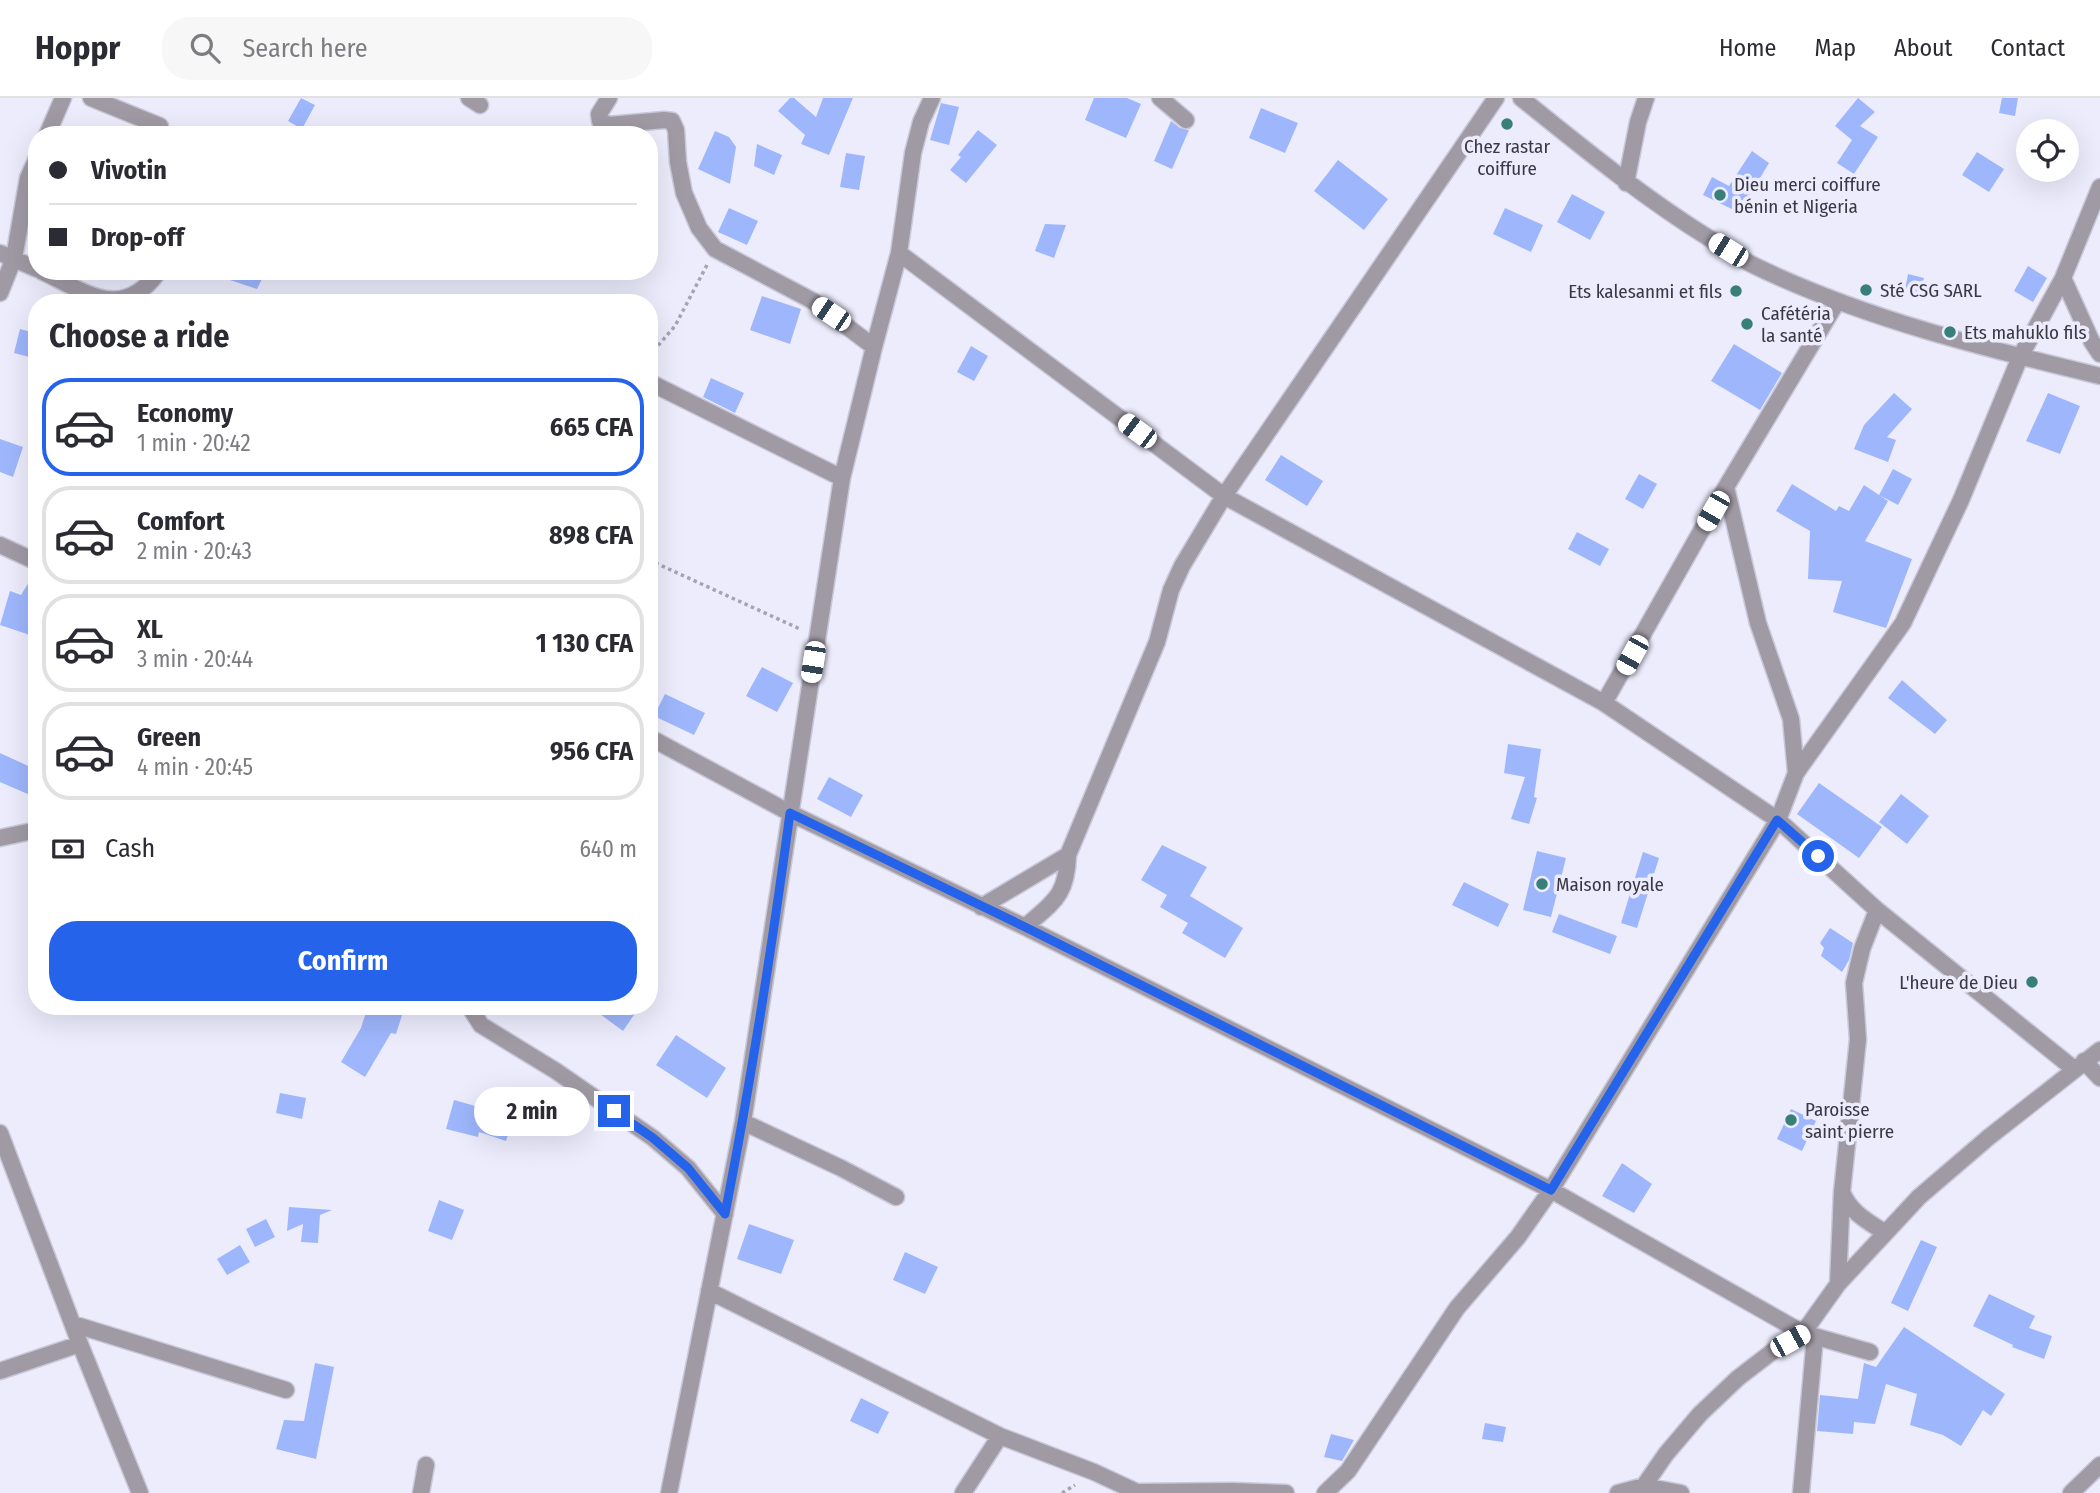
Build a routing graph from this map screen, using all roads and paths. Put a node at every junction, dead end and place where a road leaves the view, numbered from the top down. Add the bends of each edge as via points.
1 (63, 98) edge
2 (91, 98) edge
3 (609, 98) edge
4 (932, 98) edge
5 (1160, 98) edge
6 (1496, 98) edge
7 (1521, 98) edge
8 (1646, 98) edge
9 (1186, 120) dead end
10 (51, 126) edge
11 (160, 126) dead end
12 (28, 178) edge
13 (1626, 183) junction
14 (2100, 187) edge
15 (715, 249) junction
16 (900, 253) junction
17 (7, 256) edge
18 (28, 265) edge
19 (2063, 278) junction
20 (61, 280) edge
21 (153, 280) edge
22 (0, 293) edge
23 (91, 294) edge
24 (135, 294) edge
25 (1837, 302) junction
26 (658, 346) edge
27 (874, 347) junction
28 (2100, 354) edge
29 (2020, 357) junction
30 (2100, 376) edge
31 (658, 386) edge
32 (842, 478) junction
33 (1726, 487) junction
34 (1224, 496) junction
35 (0, 545) edge
36 (28, 558) edge
37 (658, 564) edge
38 (817, 636) junction
39 (1604, 703) junction
40 (658, 742) edge
41 (1796, 773) junction
42 (790, 813) junction
43 (1777, 820) junction
44 (28, 832) edge
45 (0, 838) edge
46 (1068, 855) junction
47 (981, 906) junction
48 (1877, 910) junction
49 (1025, 927) junction
50 (475, 1015) edge
51 (2100, 1050) edge
52 (2079, 1065) junction
53 (2100, 1078) edge
54 (743, 1122) junction
55 (0, 1133) edge
56 (1551, 1190) junction
57 (1842, 1192) junction
58 (896, 1197) dead end
59 (725, 1214) junction
60 (1884, 1232) junction
61 (1838, 1284) junction
62 (709, 1291) junction
63 (73, 1324) junction
64 (1809, 1335) junction
65 (80, 1344) junction
66 (1871, 1352) dead end
67 (0, 1371) edge
68 (286, 1391) dead end
69 (1000, 1436) junction
70 (426, 1465) dead end
71 (2100, 1465) edge
72 (1642, 1489) edge
73 (1138, 1492) edge
74 (140, 1493) edge
75 (421, 1493) edge
76 (669, 1493) edge
77 (963, 1493) edge
78 (1286, 1493) edge
79 (1325, 1493) edge
80 (1618, 1493) edge
81 (1681, 1493) edge
82 (1801, 1493) edge
83 (2071, 1493) edge

1 - 10 street
2 - 11 street
3 - 15 street via 599,114 600,121 609,125 672,121 684,193 699,228
4 - 16 street via 920,122 913,153
5 - 9 street
6 - 34 street
7 - 13 street
8 - 13 street
12 - 17 street
13 - 25 street via 1751,264
14 - 19 street
15 - 26 path via 675,326
15 - 27 street via 813,301
16 - 27 street
16 - 34 street
17 - 18 street
17 - 22 street
19 - 28 street
19 - 29 street
20 - 23 street
21 - 24 street
25 - 29 street
25 - 33 street
27 - 32 street
29 - 30 street
29 - 41 street via 1961,500 1903,623
31 - 32 street
32 - 38 street
33 - 39 street
33 - 41 street via 1758,623 1791,719
34 - 39 street
34 - 46 street via 1171,590 1157,642
35 - 36 street
37 - 38 path
38 - 42 street
39 - 43 street
40 - 42 street
41 - 43 street
42 - 47 street
42 - 54 street
43 - 48 street
43 - 56 street
44 - 45 street
46 - 47 street
46 - 49 street via 1063,888
47 - 49 street
48 - 52 street
48 - 57 street via 1854,983 1858,1039
49 - 56 street
50 - 59 street via 481,1025 653,1138 688,1168
51 - 52 street
52 - 53 street
52 - 60 street via 1989,1137
54 - 58 street
54 - 59 street
55 - 63 street
56 - 64 street
56 - 79 street via 1457,1308 1348,1471
57 - 60 street via 1857,1214
57 - 61 street
59 - 62 street
60 - 61 street
61 - 64 street
62 - 69 street
62 - 76 street
63 - 65 street
63 - 68 street
64 - 66 street
64 - 72 street via 1777,1348 1738,1378 1700,1414
64 - 82 street
65 - 67 street
65 - 74 street
69 - 73 street
69 - 77 street
70 - 75 street
71 - 83 street
72 - 80 street
72 - 81 street
73 - 78 street

